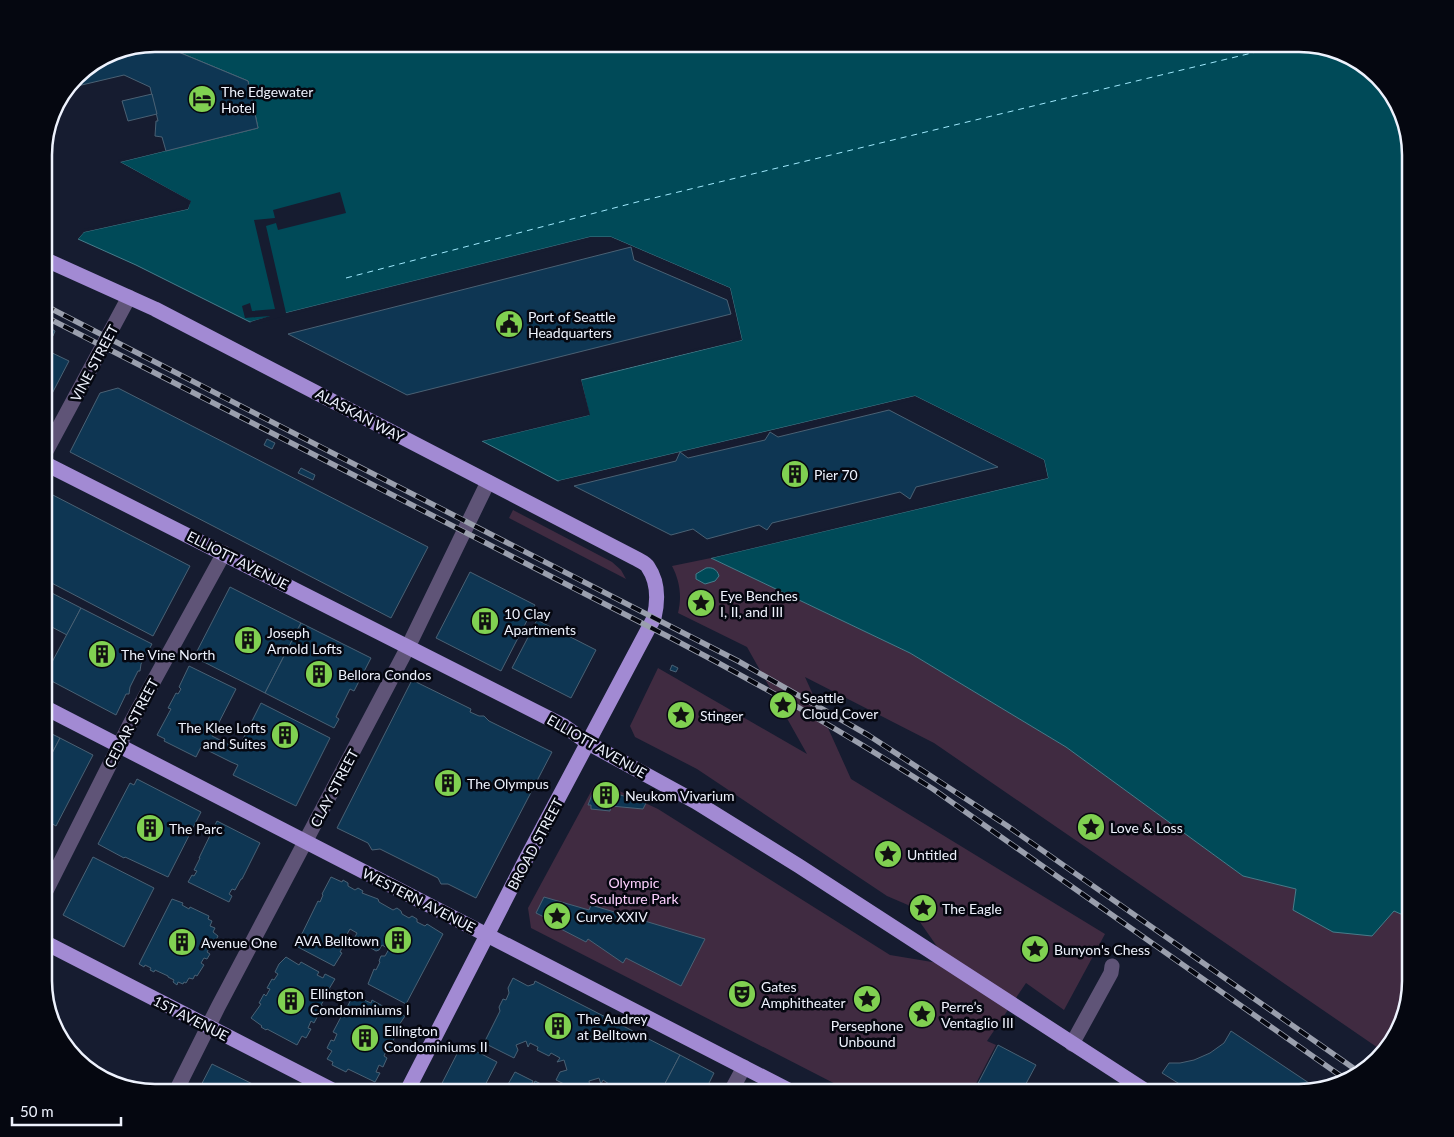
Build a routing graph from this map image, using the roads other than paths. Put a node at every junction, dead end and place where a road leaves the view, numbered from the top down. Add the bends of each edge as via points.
1 (53, 263) edge
2 (129, 297) junction
3 (53, 438) edge
4 (53, 468) edge
5 (488, 482) junction
6 (224, 553) junction
7 (657, 592) joint
8 (408, 647) junction
9 (53, 712) edge
10 (588, 743) junction
11 (119, 746) junction
12 (306, 842) junction
13 (53, 877) edge
14 (487, 935) junction
15 (53, 947) edge
16 (1112, 966) dead end
17 (208, 1027) junction
18 (1072, 1044) junction
19 (744, 1067) junction
20 (180, 1084) edge
21 (320, 1084) edge
22 (411, 1084) edge
23 (735, 1084) edge
24 (777, 1084) edge
25 (1134, 1084) edge

1 - 2 main road, ALASKAN WAY
2 - 3 street, VINE STREET
2 - 5 main road, ALASKAN WAY
4 - 6 main road, ELLIOTT AVENUE
5 - 7 main road, ALASKAN WAY via 636,558 648,566
5 - 8 street, CLAY STREET
6 - 8 main road, ELLIOTT AVENUE
6 - 11 street, CEDAR STREET
7 - 10 main road, BROAD STREET via 654,618
8 - 10 main road, ELLIOTT AVENUE via 564,726
8 - 12 street, CLAY STREET
9 - 11 main road, WESTERN AVENUE
10 - 14 main road, BROAD STREET
10 - 18 main road, ELLIOTT AVENUE via 696,802
11 - 12 main road, WESTERN AVENUE
11 - 13 street, CEDAR STREET
12 - 14 main road, WESTERN AVENUE
12 - 17 street, CLAY STREET
14 - 19 main road, WESTERN AVENUE
14 - 22 main road, BROAD STREET
15 - 17 main road, 1ST AVENUE
16 - 18 street
17 - 20 street, CLAY STREET
17 - 21 main road, 1ST AVENUE
18 - 25 main road, ELLIOTT AVENUE
19 - 23 street
19 - 24 main road, WESTERN AVENUE

